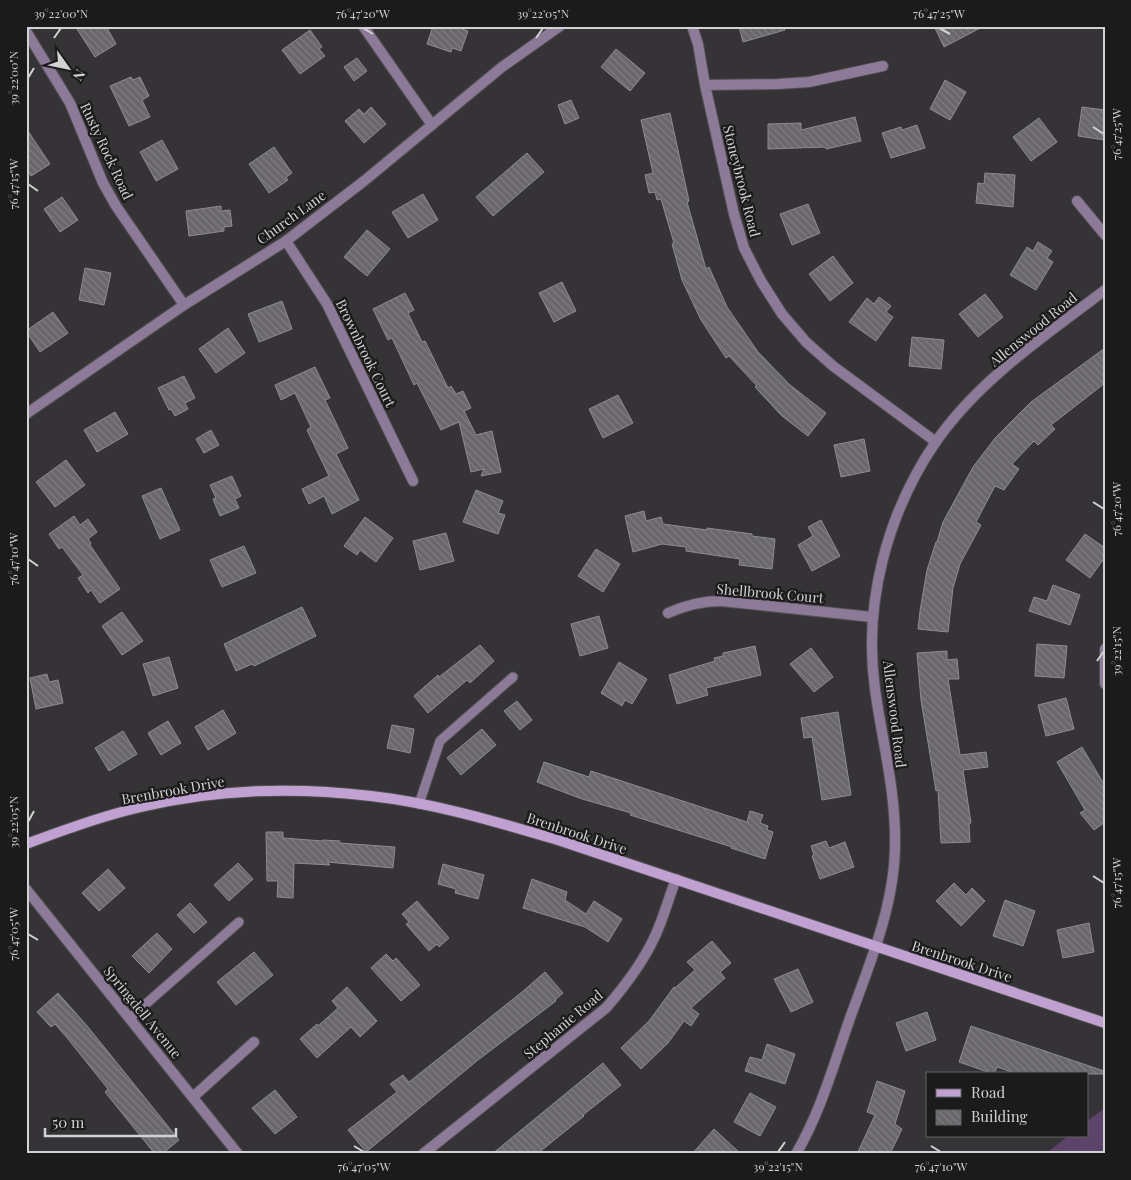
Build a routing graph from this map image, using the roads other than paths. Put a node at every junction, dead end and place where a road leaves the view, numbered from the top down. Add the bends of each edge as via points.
1 (364, 26) edge
2 (560, 26) edge
3 (692, 26) edge
4 (26, 31) edge
5 (883, 66) dead end
6 (705, 84) junction
7 (432, 125) junction
8 (1077, 200) dead end
9 (1105, 235) edge
10 (286, 241) junction
11 (1105, 290) edge
12 (184, 305) junction
13 (26, 414) edge
14 (936, 442) junction
15 (412, 481) dead end
16 (668, 613) dead end
17 (872, 617) junction
18 (1105, 649) edge
19 (512, 677) dead end
20 (1105, 684) edge
21 (419, 804) junction
22 (26, 844) edge
23 (676, 879) junction
24 (26, 889) edge
25 (239, 922) dead end
26 (875, 947) junction
27 (130, 1018) junction
28 (1105, 1023) edge
29 (254, 1042) dead end
30 (193, 1097) junction
31 (238, 1154) edge
32 (423, 1154) edge
33 (796, 1154) edge

1 - 7 street
2 - 7 street, Church Lane via 502,67
3 - 6 street, Stoneybrook Road
4 - 12 street, Rusty Rock Road via 70,103 116,206
5 - 6 street via 809,82
6 - 14 street, Stoneybrook Road via 744,248 782,314 832,366
7 - 10 street, Church Lane
8 - 9 street
10 - 12 street, Church Lane
10 - 15 street, Brownbrook Court via 327,304
11 - 14 street, Allenswood Road via 1005,367 969,402
12 - 13 street, Church Lane
14 - 17 street, Allenswood Road via 897,515 882,562
16 - 17 street, Shellbrook Court via 691,604 721,601
17 - 26 street, Allenswood Road via 875,686 894,810 895,846 892,877
18 - 20 street
19 - 21 lane via 440,741
21 - 22 main road, Brenbrook Drive via 310,791 206,796 142,807 76,825
21 - 23 main road, Brenbrook Drive via 494,821
23 - 26 main road, Brenbrook Drive
23 - 32 street, Stephanie Road via 656,934 641,962 606,1008
24 - 27 street, Springdell Avenue
25 - 27 lane
26 - 28 main road, Brenbrook Drive
26 - 33 street, Allenswood Road via 821,1103
27 - 30 street, Springdell Avenue
29 - 30 street
30 - 31 street, Springdell Avenue

